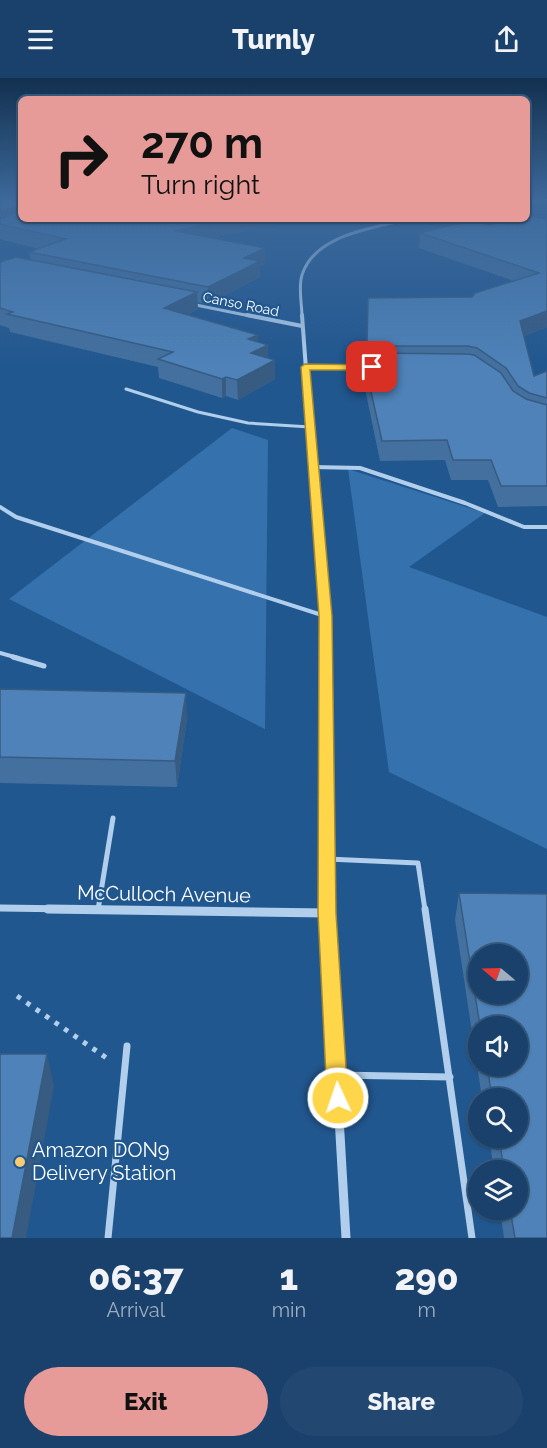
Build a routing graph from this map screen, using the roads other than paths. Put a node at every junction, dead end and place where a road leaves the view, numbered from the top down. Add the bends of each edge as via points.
1 (311, 256) edge
2 (183, 302) edge
3 (302, 326) junction
4 (305, 367) junction
5 (372, 367) edge
6 (126, 389) dead end
7 (310, 427) junction
8 (313, 467) junction
9 (0, 507) edge
10 (547, 527) edge
11 (326, 616) junction
12 (0, 653) edge
13 (44, 666) dead end
14 (113, 818) dead end
15 (327, 859) junction
16 (0, 908) edge
17 (99, 910) junction
18 (327, 913) junction
19 (127, 1046) dead end
20 (336, 1075) junction
21 (450, 1077) junction
22 (108, 1238) edge
23 (346, 1238) edge
24 (472, 1238) edge

1 - 3 street via 301,277
2 - 3 street, Canso Road
3 - 4 street
4 - 5 lane
4 - 7 street
6 - 7 lane via 248,423
7 - 8 street
8 - 10 lane via 360,468 524,526
8 - 11 street
9 - 11 lane via 16,517
11 - 15 street
12 - 13 lane
14 - 17 lane
15 - 18 street
15 - 21 lane via 418,863
16 - 17 street, McCulloch Avenue
17 - 18 street, McCulloch Avenue
18 - 20 street
19 - 22 lane
20 - 21 lane
20 - 23 street
21 - 24 lane

